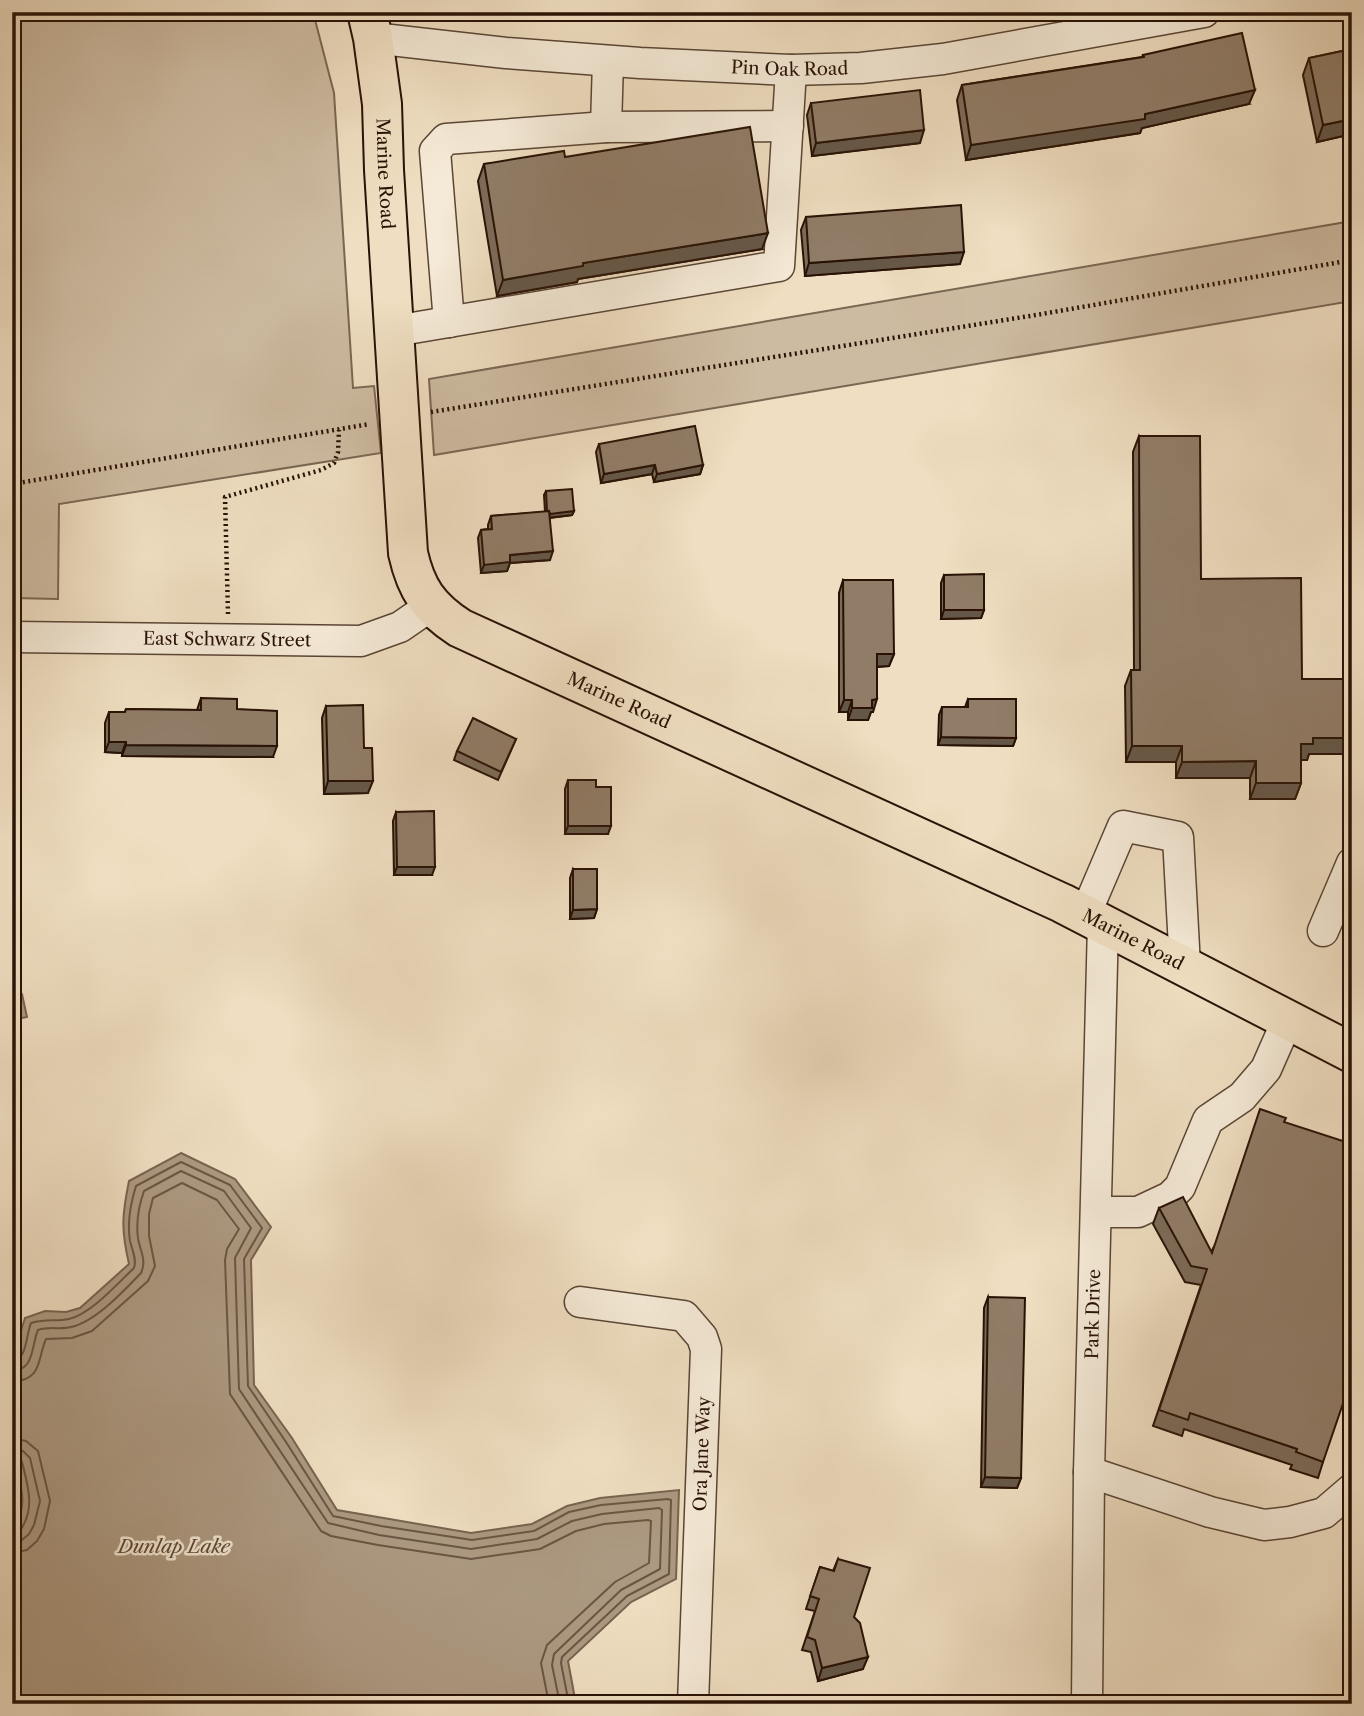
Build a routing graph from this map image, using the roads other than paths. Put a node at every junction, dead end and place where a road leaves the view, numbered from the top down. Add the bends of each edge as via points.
1 (1204, 12) edge
2 (370, 25) edge
3 (608, 61) junction
4 (791, 69) junction
5 (788, 126) junction
6 (606, 127) junction
7 (449, 322) junction
8 (395, 331) junction
9 (432, 605) junction
10 (12, 637) edge
11 (1352, 863) edge
12 (1094, 919) junction
13 (1323, 931) dead end
14 (1185, 966) junction
15 (1287, 1019) junction
16 (1352, 1054) edge
17 (1097, 1212) junction
18 (580, 1302) dead end
19 (1089, 1472) junction
20 (1352, 1489) edge
21 (693, 1704) edge
22 (1087, 1704) edge

1 - 4 street, Pin Oak Road via 943,59 860,68
2 - 3 street, Pin Oak Road via 506,53
2 - 8 main road, Marine Road via 382,104
3 - 4 street, Pin Oak Road
3 - 6 street
4 - 5 street
5 - 6 street
5 - 7 street via 779,267
6 - 7 street via 446,139 435,151
7 - 8 street
8 - 9 main road, Marine Road via 408,553 413,576
9 - 10 street, East Schwarz Street via 400,627 361,641
9 - 12 main road, Marine Road via 460,628
11 - 13 street
12 - 14 main road, Marine Road
12 - 14 street via 1123,826 1178,837
12 - 17 street, Park Drive
14 - 15 main road, Marine Road
15 - 16 main road, Marine Road
15 - 17 street via 1266,1069 1242,1097 1208,1119 1180,1187 1138,1212
17 - 19 street, Park Drive
18 - 21 street, Ora Jane Way via 684,1316 702,1336 706,1349
19 - 20 street via 1264,1525 1324,1513
19 - 22 street, Park Drive

